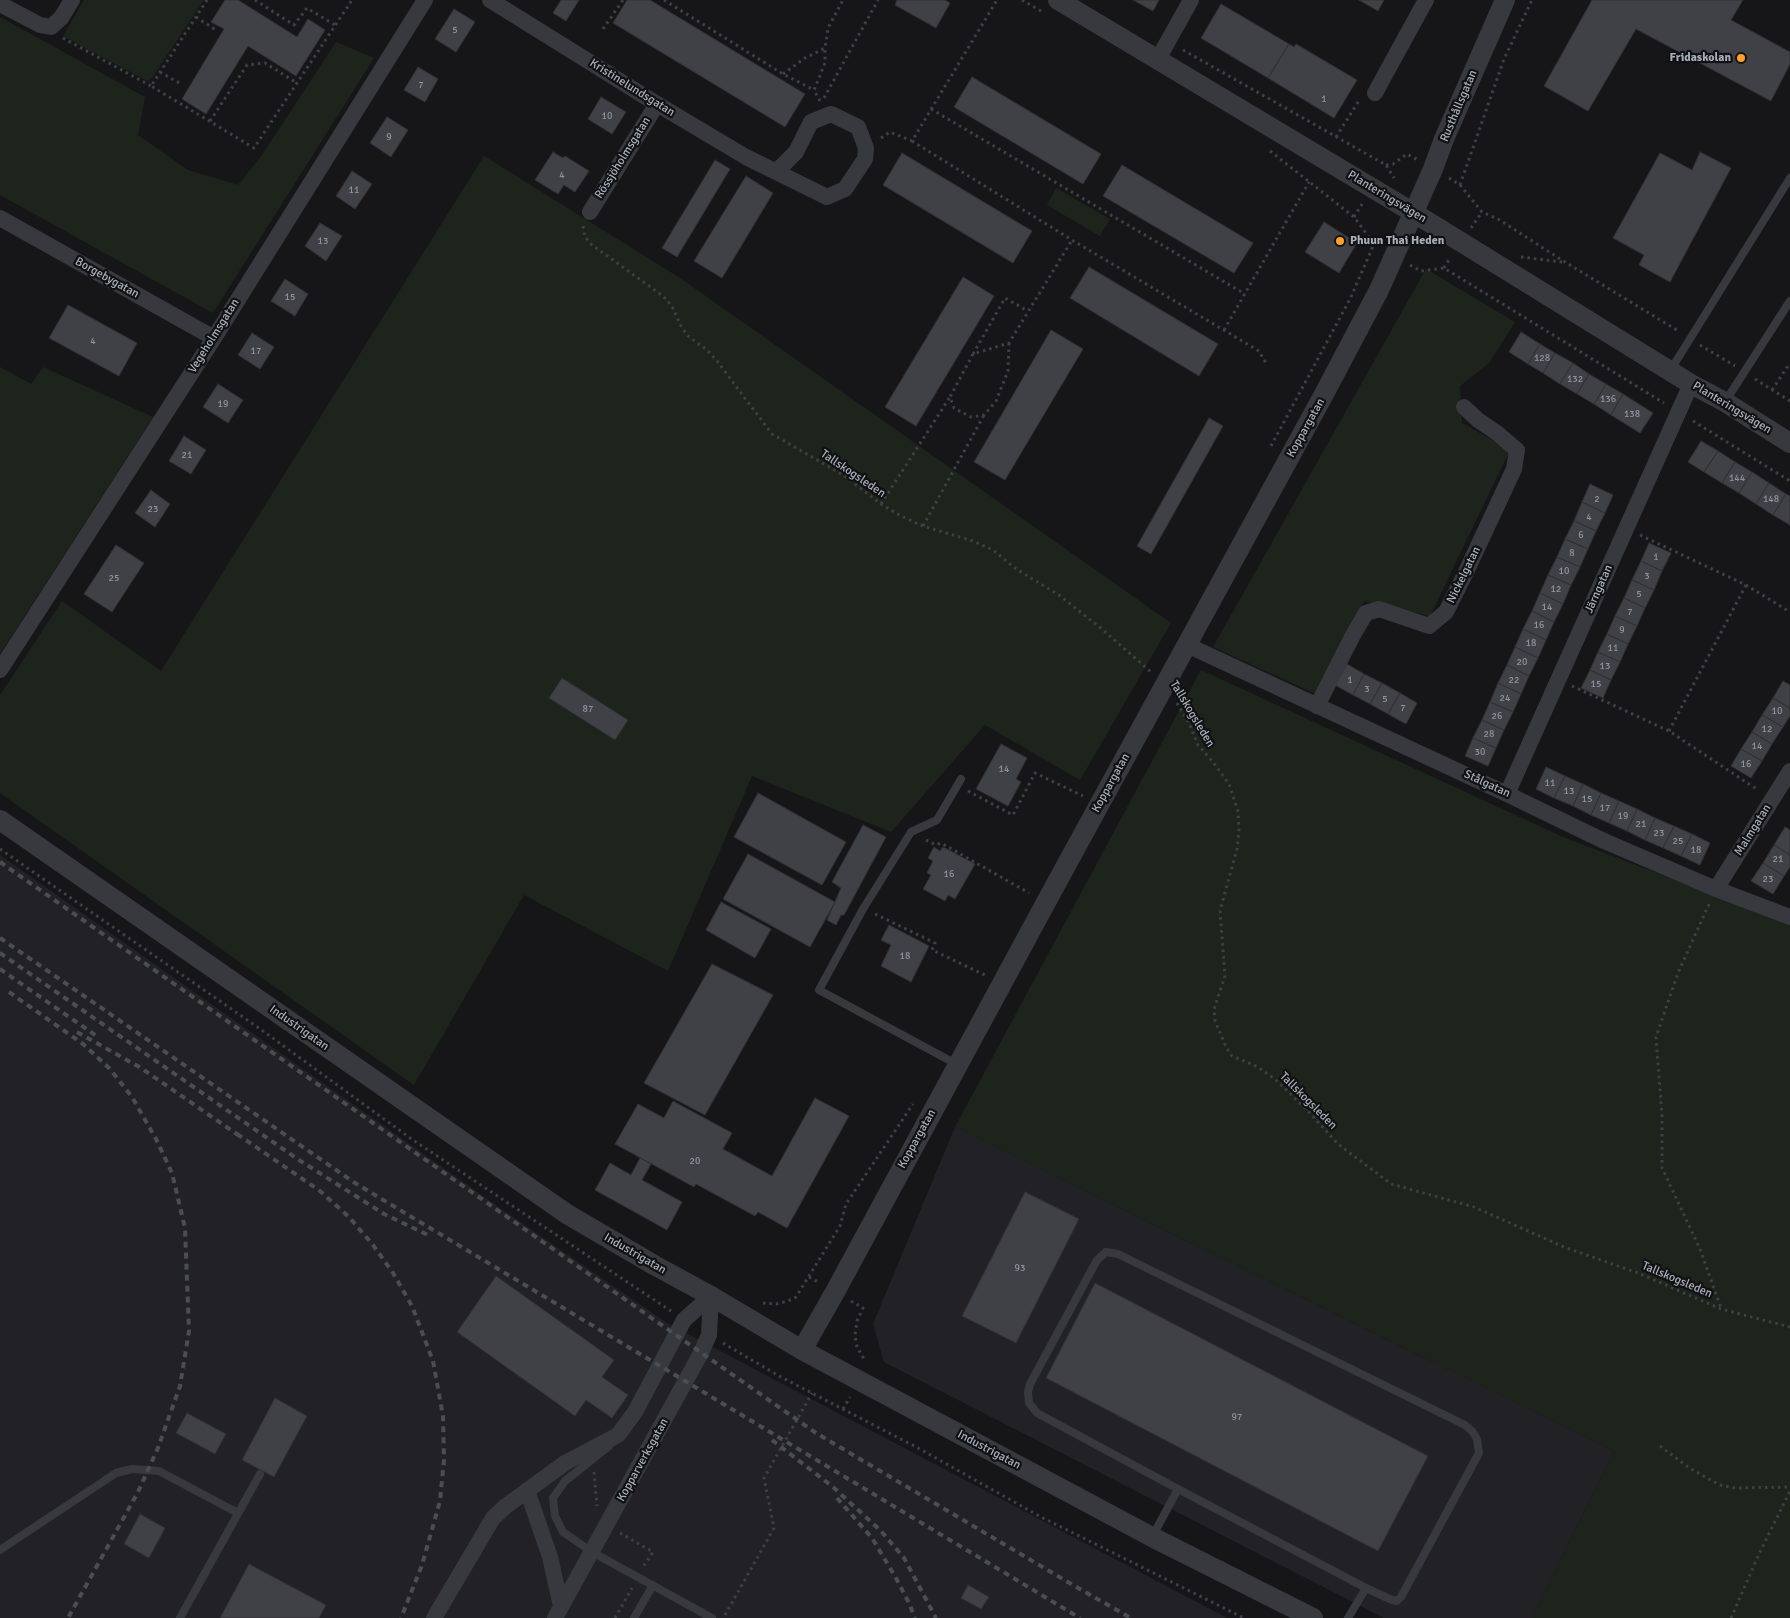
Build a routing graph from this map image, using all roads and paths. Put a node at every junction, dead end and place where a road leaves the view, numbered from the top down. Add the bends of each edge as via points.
1 (72, 0) edge
2 (207, 0) edge
3 (255, 0) edge
4 (352, 0) edge
5 (425, 0) edge
6 (490, 0) edge
7 (623, 0) edge
8 (664, 0) edge
9 (844, 0) edge
10 (878, 0) edge
11 (997, 0) edge
12 (1058, 0) edge
13 (1191, 0) edge
14 (1426, 0) edge
15 (1532, 0) edge
16 (1507, 2) edge
17 (0, 4) edge
18 (196, 17) junction
19 (335, 25) junction
20 (51, 27) junction
21 (603, 29) dead end
22 (216, 30) dead end
23 (1168, 41) junction
24 (825, 48) junction
25 (1158, 59) junction
26 (160, 72) junction
27 (783, 74) junction
28 (297, 83) junction
29 (181, 84) dead end
30 (151, 86) junction
31 (814, 90) junction
32 (1375, 93) joint
33 (821, 103) junction
34 (656, 104) junction
35 (931, 108) junction
36 (210, 122) junction
37 (811, 122) junction
38 (1336, 137) junction
39 (912, 141) junction
40 (866, 148) junction
41 (1433, 169) junction
42 (777, 171) junction
43 (1790, 178) edge
44 (1310, 182) dead end
45 (1460, 185) junction
46 (590, 212) joint
47 (1414, 213) junction
48 (0, 218) edge
49 (1072, 240) junction
50 (1374, 244) dead end
51 (1565, 262) dead end
52 (1245, 294) junction
53 (1790, 301) edge
54 (1028, 311) junction
55 (1224, 330) junction
56 (214, 338) junction
57 (1009, 343) junction
58 (973, 354) junction
59 (1267, 365) dead end
60 (1789, 366) edge
61 (1670, 371) junction
62 (1691, 384) junction
63 (1772, 390) dead end
64 (950, 397) junction
65 (1725, 402) junction
66 (1464, 407) dead end
67 (984, 415) junction
68 (1790, 443) edge
69 (1267, 455) dead end
70 (881, 504) junction
71 (924, 526) junction
72 (1626, 529) junction
73 (1746, 586) junction
74 (1790, 612) edge
75 (1187, 645) junction
76 (1155, 663) dead end
77 (0, 670) edge
78 (1154, 679) junction
79 (1558, 680) junction
80 (1317, 706) junction
81 (1669, 731) junction
82 (1790, 771) edge
83 (959, 782) joint
84 (1088, 788) dead end
85 (1507, 794) junction
86 (1083, 796) junction
87 (1772, 799) junction
88 (1079, 804) dead end
89 (0, 820) edge
90 (911, 832) junction
91 (1034, 885) dead end
92 (1716, 890) junction
93 (1030, 893) junction
94 (1025, 902) dead end
95 (863, 909) junction
96 (1790, 917) edge
97 (990, 967) dead end
98 (985, 975) junction
99 (981, 983) dead end
100 (958, 1065) junction
101 (914, 1103) dead end
102 (809, 1277) junction
103 (835, 1292) junction
104 (710, 1296) junction
105 (758, 1302) dead end
106 (1721, 1309) junction
107 (1790, 1327) edge
108 (802, 1350) junction
109 (871, 1363) dead end
110 (812, 1393) dead end
111 (618, 1435) junction
112 (1660, 1446) dead end
113 (260, 1474) dead end
114 (1790, 1489) edge
115 (527, 1490) junction
116 (1178, 1490) junction
117 (238, 1512) junction
118 (1152, 1537) junction
119 (0, 1550) edge
120 (592, 1552) junction
121 (653, 1585) junction
122 (1366, 1588) junction
123 (558, 1612) edge
124 (180, 1618) edge
125 (434, 1618) edge
126 (634, 1618) edge
127 (712, 1618) edge
128 (723, 1618) edge
129 (1313, 1618) edge
130 (1348, 1618) edge
131 (1731, 1618) edge

1 - 20 street
2 - 18 path
3 - 19 path via 294,25 306,8
4 - 19 path
5 - 56 street, Vegeholmsgatan
6 - 34 street, Kristinelundsgatan
7 - 21 path
8 - 27 path
9 - 24 path via 828,28
10 - 33 path
11 - 35 path
12 - 25 street, Planteringsvägen
13 - 23 street
14 - 32 street
15 - 45 path via 1504,60
16 - 41 street, Rusthållsgatan
17 - 20 street via 40,26
18 - 22 path
18 - 26 path
19 - 28 path
20 - 30 path via 55,34
23 - 25 street
23 - 38 path
24 - 27 path
24 - 31 path via 825,63
25 - 47 street, Planteringsvägen
26 - 29 path
26 - 30 path
27 - 31 path
28 - 36 path via 265,63 248,65
28 - 36 path via 254,148
30 - 36 path
31 - 33 path
32 - 38 path via 1361,96
33 - 37 path
34 - 42 street, Kristinelundsgatan via 746,157
34 - 46 street, Rössjöholmsgatan
35 - 39 path
35 - 52 path
37 - 40 street via 831,114 858,127
37 - 42 street via 796,152
38 - 41 path via 1386,165 1407,154
39 - 40 path via 890,132
39 - 49 path
40 - 42 street, Kristinelundsgatan via 865,159 846,189 828,197
41 - 45 path
41 - 47 street, Rusthållsgatan
43 - 61 lane
44 - 52 path
45 - 51 path via 1482,212 1498,218
46 - 70 path, Tallskogsleden via 582,230 585,237 663,296 688,336 717,361 768,430 843,475
47 - 61 street, Planteringsvägen
47 - 75 street, Koppargatan via 1379,290
48 - 56 street, Borgebygatan
49 - 54 path
49 - 55 path
50 - 69 path via 1350,299
52 - 55 path
53 - 65 lane
54 - 57 path
54 - 58 path via 1005,298
55 - 59 path via 1258,350
56 - 77 street, Vegeholmsgatan
57 - 58 path
57 - 67 path via 1008,371 996,401
58 - 64 path
60 - 63 path
61 - 62 street, Planteringsvägen
62 - 65 street, Planteringsvägen
62 - 72 street, Järngatan
64 - 67 path via 954,408 970,417
64 - 70 path
65 - 68 street, Planteringsvägen
66 - 80 street, Nickelgatan via 1517,450 1514,469 1466,572 1446,612 1429,626 1379,609 1366,613
67 - 71 path
70 - 71 path, Tallskogsleden
71 - 78 path, Tallskogsleden via 993,550 1104,630
72 - 73 path
72 - 79 street, Järngatan
73 - 74 path
73 - 81 path
75 - 78 street, Koppargatan
75 - 80 street, Stålgatan
76 - 78 path
78 - 100 street, Koppargatan
78 - 106 path, Tallskogsleden via 1189,723 1198,745 1228,784 1238,810 1237,849 1220,911 1225,976 1214,1009 1216,1022 1232,1056 1256,1066 1275,1080 1338,1144 1391,1184 1474,1207 1564,1247 1638,1273
79 - 81 path
79 - 85 street, Järngatan
80 - 85 street, Stålgatan
81 - 87 path
82 - 87 street, Malmgatan
83 - 86 path via 1013,815 1035,773
83 - 90 lane via 937,820
84 - 86 path
85 - 92 street, Stålgatan
86 - 88 path
87 - 92 street, Malmgatan
89 - 104 street, Industrigatan via 567,1214
90 - 93 path via 936,845 941,843
90 - 95 lane
91 - 93 path
92 - 96 street, Stålgatan
92 - 106 path via 1678,973 1656,1037 1662,1168 1700,1249
93 - 94 path
95 - 98 path via 935,943 932,950
95 - 100 lane via 819,990
97 - 98 path
98 - 99 path
100 - 103 street, Koppargatan
101 - 102 path via 846,1204 840,1226
102 - 103 path
102 - 105 path via 796,1297 788,1301 776,1304
103 - 108 street, Koppargatan
103 - 109 path via 863,1308 854,1335 856,1346 864,1359
104 - 108 street, Industrigatan
104 - 111 street via 684,1320 635,1412
104 - 120 street, Kopparverksgatan via 709,1335 701,1353
106 - 107 path, Tallskogsleden
108 - 118 street, Industrigatan
110 - 128 path via 764,1478 774,1528
111 - 115 street via 565,1463
111 - 120 lane via 607,1449 565,1481 554,1498 555,1516 563,1532
112 - 114 path via 1708,1480 1720,1484 1736,1488
113 - 117 lane
114 - 131 path
115 - 123 street via 550,1557
115 - 125 street via 493,1518
116 - 118 lane
116 - 122 lane
116 - 122 lane via 1037,1413 1029,1403 1030,1384 1096,1260 1106,1252 1118,1254 1472,1431 1477,1439 1478,1452 1402,1597 1392,1600
117 - 119 lane via 159,1471 132,1469 116,1473
117 - 124 lane
118 - 129 street, Industrigatan
120 - 121 lane
120 - 123 street, Kopparverksgatan
121 - 126 lane
121 - 127 lane
122 - 130 lane

